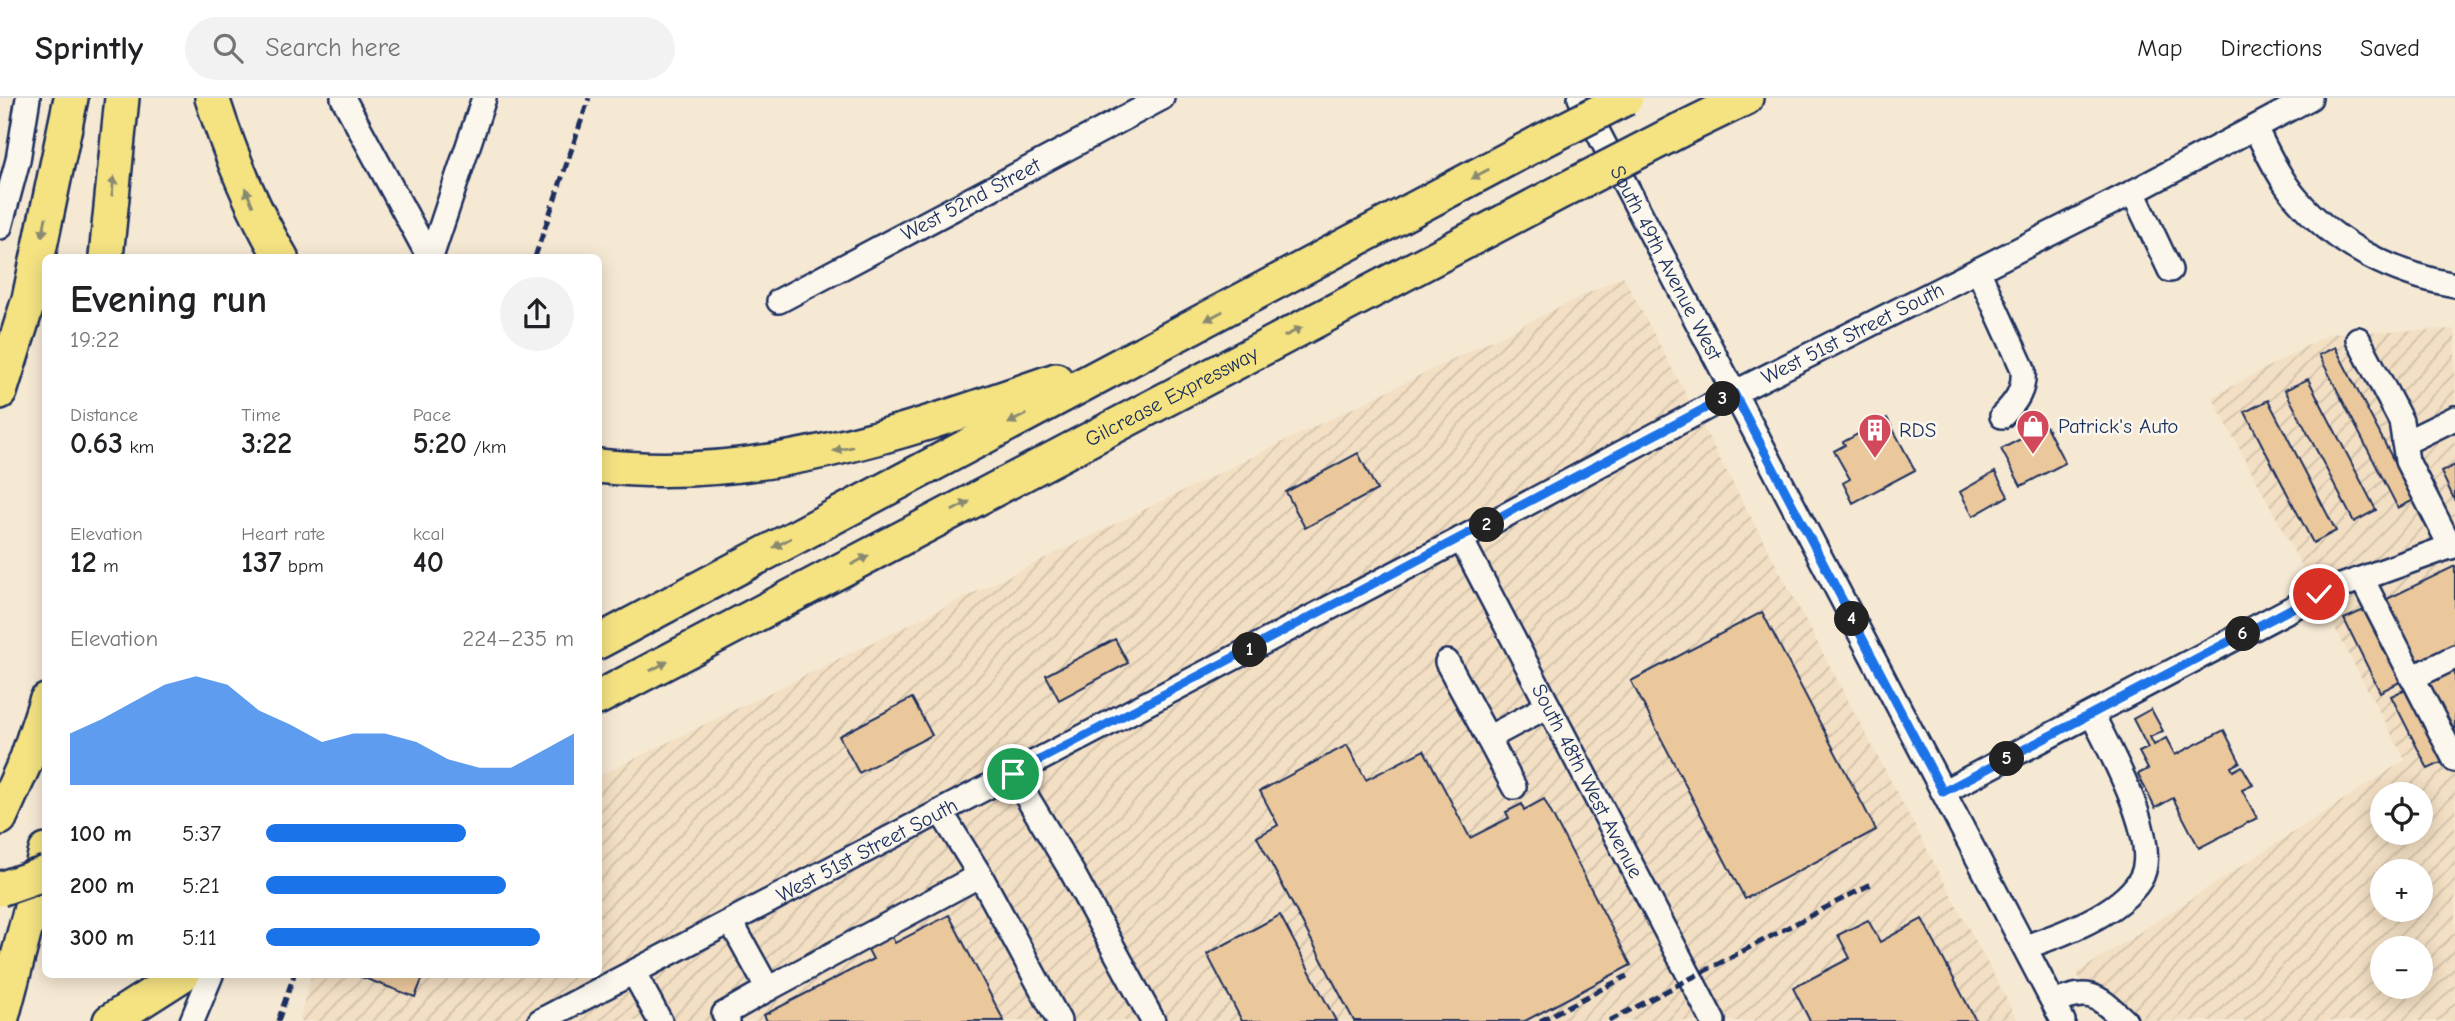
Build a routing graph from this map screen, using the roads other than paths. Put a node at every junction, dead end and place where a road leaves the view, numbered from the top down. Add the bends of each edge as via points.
1 (28, 98) edge
2 (71, 98) edge
3 (122, 98) edge
4 (212, 98) edge
5 (343, 98) edge
6 (484, 98) edge
7 (1162, 98) edge
8 (1580, 98) edge
9 (1626, 98) edge
10 (1746, 98) edge
11 (2311, 98) edge
12 (2255, 128) junction
13 (2133, 192) junction
14 (0, 227) edge
15 (106, 254) edge
16 (279, 254) edge
17 (428, 254) edge
18 (431, 254) edge
19 (1978, 270) junction
20 (2170, 270) dead end
21 (2455, 285) edge
22 (779, 301) dead end
23 (2358, 339) dead end
24 (1165, 342) junction
25 (0, 392) edge
26 (1734, 393) junction
27 (2002, 416) dead end
28 (2455, 418) edge
29 (2404, 443) junction
30 (602, 466) edge
31 (1461, 540) junction
32 (2453, 546) edge
33 (2362, 579) junction
34 (602, 640) edge
35 (2455, 657) edge
36 (1447, 662) dead end
37 (2412, 678) junction
38 (602, 696) edge
39 (1548, 706) junction
40 (42, 713) edge
41 (2092, 714) junction
42 (1488, 737) junction
43 (2455, 760) edge
44 (1013, 774) junction
45 (1514, 787) dead end
46 (1943, 792) junction
47 (941, 812) junction
48 (0, 818) edge
49 (42, 866) edge
50 (42, 874) edge
51 (980, 875) junction
52 (0, 889) edge
53 (731, 922) junction
54 (2025, 947) junction
55 (634, 973) junction
56 (177, 978) edge
57 (210, 978) edge
58 (768, 989) junction
59 (2059, 1012) edge
60 (1, 1021) edge
61 (110, 1021) edge
62 (192, 1021) edge
63 (540, 1021) edge
64 (660, 1021) edge
65 (728, 1021) edge
66 (1059, 1021) edge
67 (1153, 1021) edge
68 (1713, 1021) edge
69 (2125, 1021) edge

1 - 14 street
2 -> 25 highway via 29,299
15 -> 3 highway
16 -> 4 highway via 228,149
5 - 17 street
6 - 18 street
7 - 22 street, West 52nd Street
8 - 26 street, South 49th Avenue West
9 -> 24 highway, bridge
38 -> 10 highway, Gilcrease Expressway, bridge
11 - 12 street, West 51st Street South
12 - 13 street, West 51st Street South
12 - 21 street via 2295,197 2322,224 2357,250 2394,268
13 - 19 street, West 51st Street South
13 - 20 street
19 - 26 street, West 51st Street South
19 - 27 street via 2023,369 2016,402
23 - 29 street via 2401,421
24 -> 30 highway via 850,447 719,468
24 -> 34 highway
26 - 31 street, West 51st Street South
26 - 46 street, South 49th Avenue West
28 - 29 street
29 - 32 street via 2407,461
31 - 39 street, South 48th West Avenue
31 - 44 street, West 51st Street South
32 - 33 street
33 - 37 street
33 - 41 street via 2319,594
35 - 37 street
36 - 42 street
37 - 43 street
39 - 42 street
39 - 68 street, South 48th West Avenue
40 - 48 highway
41 - 46 street
41 - 54 street via 2138,810 2144,860 2141,878 2127,896 2100,914
42 - 45 street
44 - 47 street, West 51st Street South
44 - 67 street
46 - 54 street, South 49th Avenue West
47 - 51 street
47 - 53 street, West 51st Street South
49 - 60 highway
50 - 52 highway, bridge
51 - 58 street
51 - 66 street
53 - 55 street, West 51st Street South
53 - 58 street
54 - 59 street, South 49th Avenue West
55 - 63 street, West 51st Street South
55 - 64 street
56 - 61 highway
57 - 62 street
58 - 65 street via 724,1014
59 - 69 street via 2079,993 2099,998

